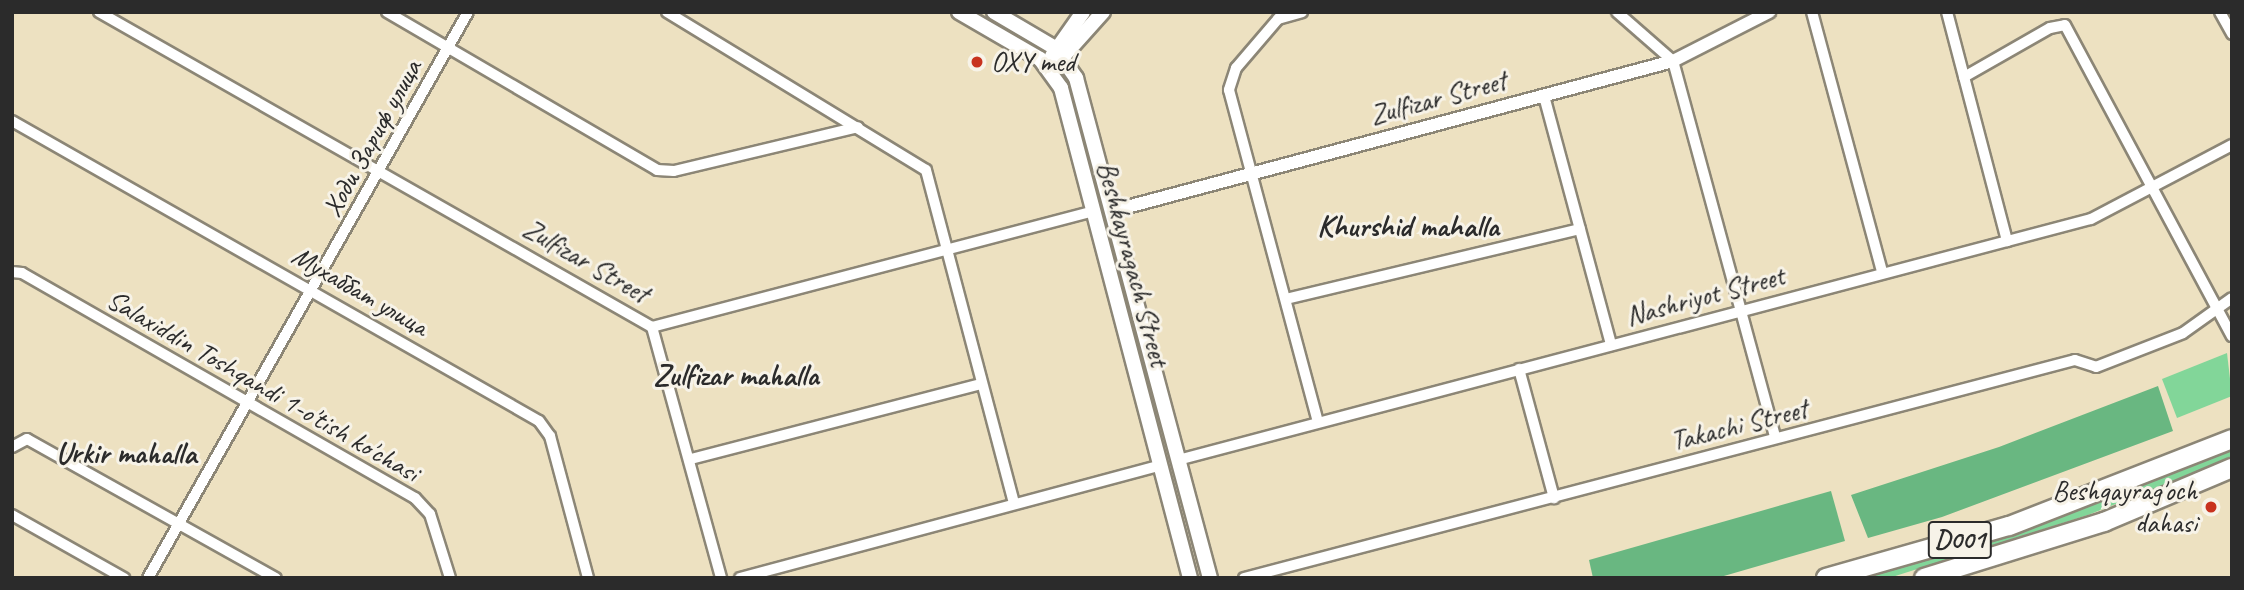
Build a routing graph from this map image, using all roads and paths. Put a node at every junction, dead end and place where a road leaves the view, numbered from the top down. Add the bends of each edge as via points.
1 (99, 12) edge
2 (387, 12) edge
3 (468, 12) edge
4 (667, 12) edge
5 (958, 12) edge
6 (994, 12) edge
7 (1083, 12) edge
8 (1103, 12) edge
9 (1302, 12) edge
10 (1617, 12) edge
11 (1769, 12) edge
12 (1812, 12) edge
13 (1947, 12) edge
14 (2220, 12) edge
15 (1281, 16) edge
16 (120, 18) edge
17 (2232, 34) edge
18 (449, 47) junction
19 (1060, 53) junction
20 (1673, 61) junction
21 (1049, 67) junction
22 (1965, 77) junction
23 (1544, 96) junction
24 (12, 121) edge
25 (858, 127) junction
26 (2232, 145) edge
27 (378, 171) junction
28 (1252, 173) junction
29 (2155, 186) junction
30 (1094, 211) junction
31 (1112, 211) junction
32 (1580, 229) junction
33 (2007, 240) junction
34 (948, 251) junction
35 (12, 272) edge
36 (1882, 272) junction
37 (313, 290) junction
38 (1286, 299) junction
39 (2232, 299) edge
40 (2217, 306) junction
41 (1741, 310) junction
42 (652, 327) junction
43 (2232, 336) edge
44 (1611, 345) junction
45 (1519, 369) junction
46 (981, 384) junction
47 (248, 403) junction
48 (1318, 422) junction
49 (1775, 437) junction
50 (2232, 439) edge
51 (12, 447) edge
52 (691, 459) junction
53 (1178, 460) junction
54 (1161, 465) junction
55 (2232, 468) edge
56 (1554, 498) junction
57 (1014, 504) junction
58 (12, 515) edge
59 (179, 521) junction
60 (124, 578) edge
61 (148, 578) edge
62 (276, 578) edge
63 (450, 578) edge
64 (588, 578) edge
65 (721, 578) edge
66 (740, 578) edge
67 (1190, 578) edge
68 (1210, 578) edge
69 (1244, 578) edge
70 (1826, 578) edge
71 (1924, 578) edge

1 - 16 street, Zulfizar Street
2 - 18 street
3 - 18 street, Ходи Зариф улица
4 - 25 street
5 - 21 main road
6 - 19 main road
7 - 19 main road
8 - 19 main road
9 - 15 street
10 - 20 street
11 - 20 street, Zulfizar Street
12 - 36 street
13 - 22 street
14 - 17 street
15 - 28 street via 1228,83
16 - 27 street, Zulfizar Street
18 - 25 street via 657,170 674,172
18 - 27 street, Ходи Зариф улица
19 - 21 main road
19 - 31 main road, Beshkayragach Street via 1080,91
20 - 23 street, Zulfizar Street
20 - 41 street
21 - 30 main road, Beshkayragach Street via 1061,88
22 - 29 street via 2050,28 2065,25
22 - 33 street
23 - 28 street, Zulfizar Street
23 - 32 street
24 - 37 street, Мухаббат улица
25 - 34 street via 926,170
26 - 29 street, Nashriyot Street
27 - 37 street, Ходи Зариф улица
27 - 42 street, Zulfizar Street
28 - 31 street, Zulfizar Street
28 - 38 street
29 - 33 street, Nashriyot Street via 2091,219
29 - 40 street
30 - 34 street, Zulfizar Street
30 - 54 main road, Beshkayragach Street
31 - 53 main road, Beshkayragach Street
32 - 38 street
32 - 44 street
33 - 36 street, Nashriyot Street
34 - 42 street, Zulfizar Street
34 - 46 street
35 - 47 street, Salaxiddin Toshqandi 1-o'tish ko'chasi via 22,273
36 - 41 street, Nashriyot Street
37 - 47 street, Ходи Зариф улица
37 - 64 street, Мухаббат улица via 542,424 550,436
38 - 48 street
39 - 40 street, Takachi Street
40 - 43 street
40 - 49 street, Takachi Street via 2183,333 2096,367 2075,360
41 - 44 street, Nashriyot Street
41 - 49 street
42 - 52 street
44 - 45 street, Nashriyot Street
45 - 48 street, Nashriyot Street
45 - 56 street
46 - 52 street
46 - 57 street
47 - 59 street, Ходи Зариф улица
47 - 63 street, Salaxiddin Toshqandi 1-o'tish ko'chasi via 415,498 430,514
48 - 53 street, Nashriyot Street
49 - 56 street, Takachi Street
50 - 70 highway, D001 via 2008,526
51 - 59 street via 27,439
52 - 65 street
53 - 68 main road, Beshkayragach Street
54 - 57 street
54 - 67 main road, Beshkayragach Street
55 - 71 highway, D001 via 2104,522
56 - 69 street, Takachi Street
57 - 66 street
58 - 60 street
59 - 61 street, Ходи Зариф улица
59 - 62 street

